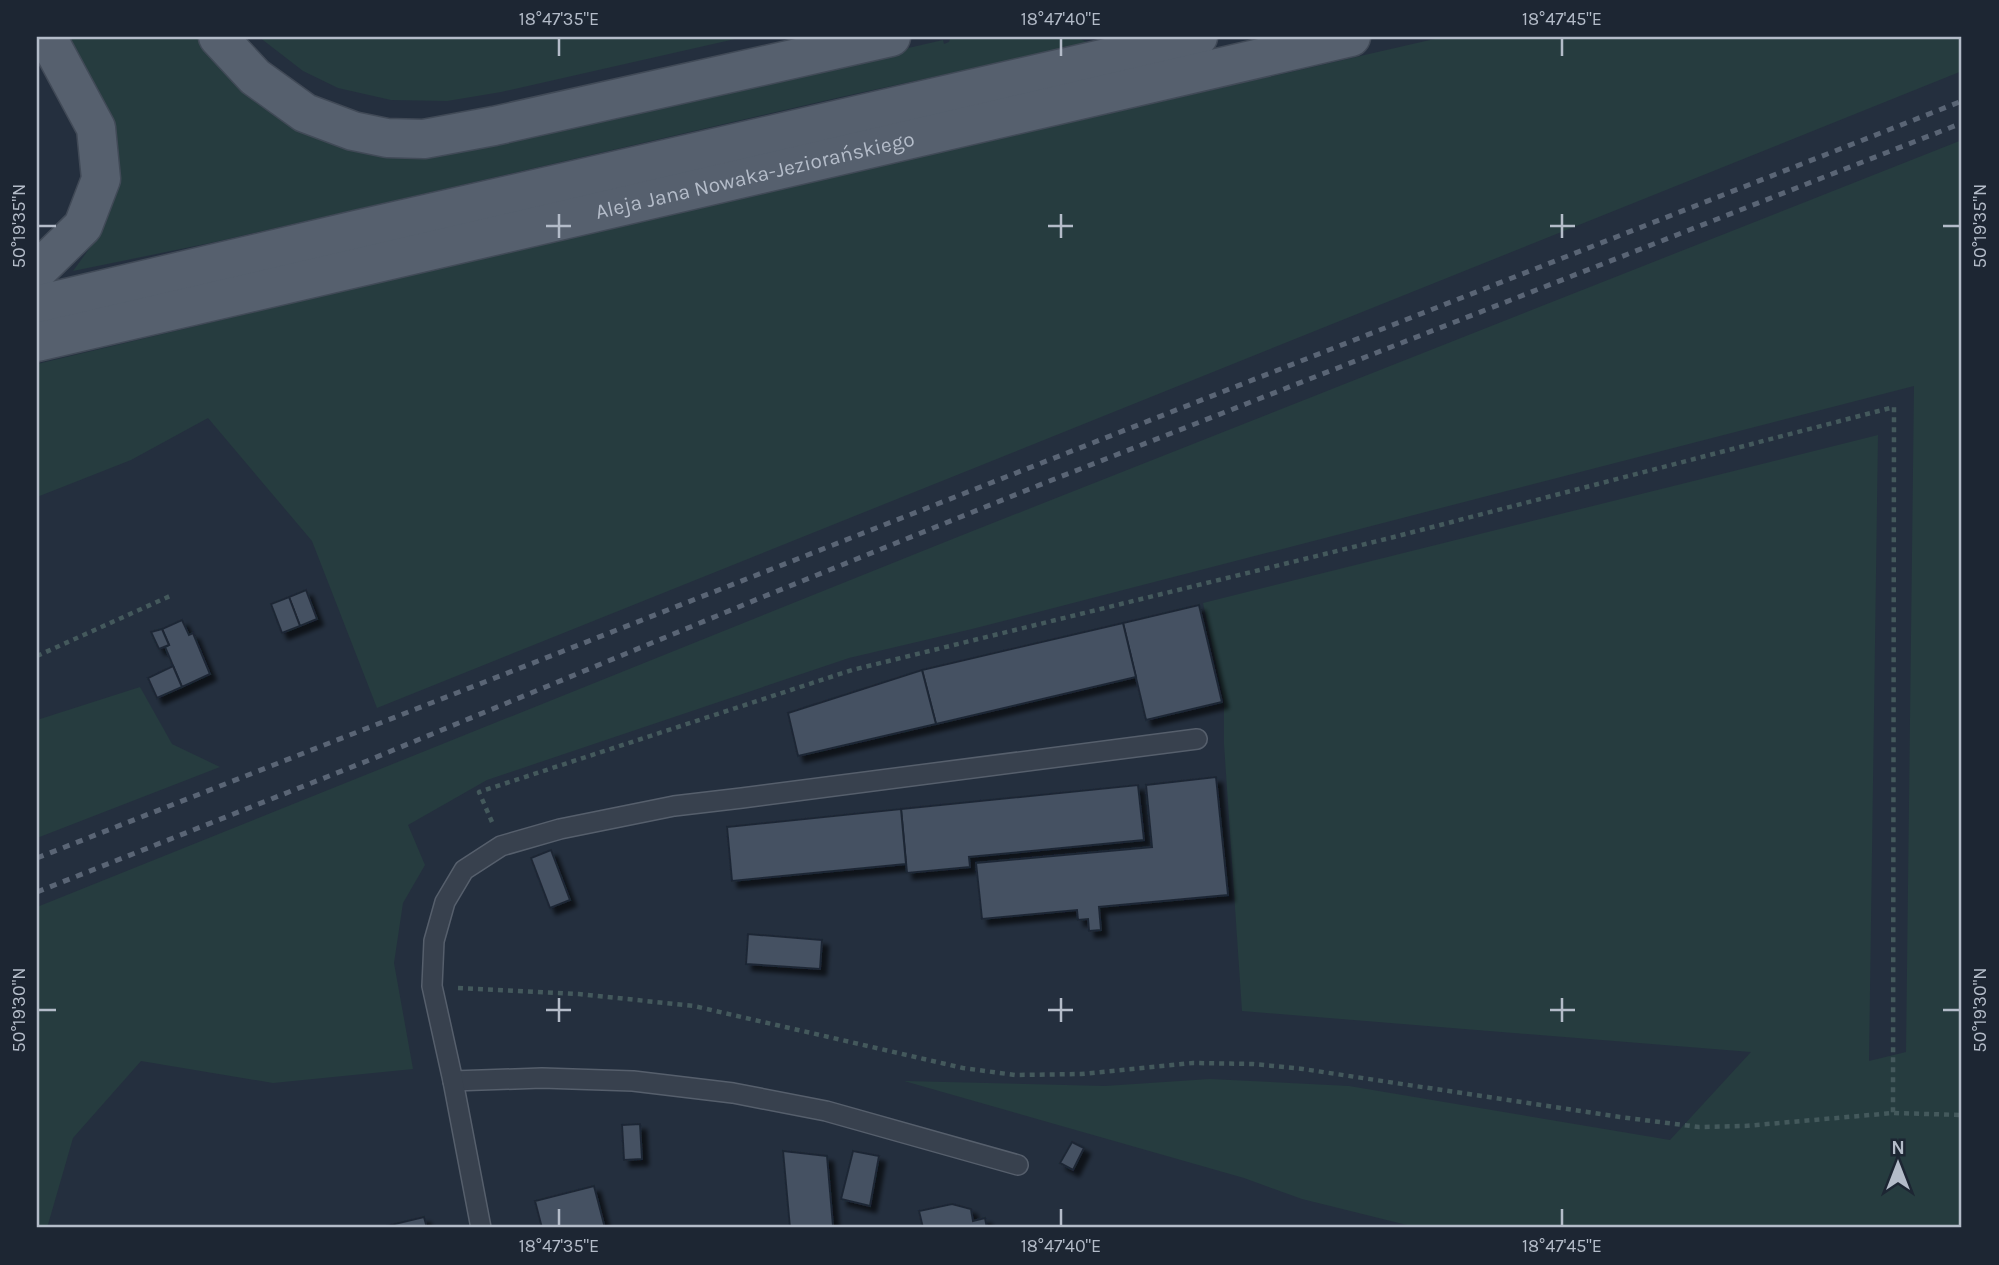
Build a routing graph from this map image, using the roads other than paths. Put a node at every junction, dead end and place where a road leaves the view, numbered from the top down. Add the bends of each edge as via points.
1 (47, 37) edge
2 (218, 37) edge
3 (891, 37) edge
4 (1198, 37) edge
5 (1351, 37) edge
6 (37, 271) edge
7 (37, 305) edge
8 (37, 342) edge
9 (1197, 738) dead end
10 (453, 1081) junction
11 (1018, 1165) dead end
12 (481, 1228) edge

1 - 6 main road via 96,128 101,179 83,226
2 - 3 main road via 255,76 305,113 353,131 424,139
4 - 7 main road, Aleja Jana Nowaka-Jeziorańskiego
5 - 8 main road, Aleja Jana Nowaka-Jeziorańskiego
9 - 10 lane via 674,806 501,846 464,870 445,902 434,941 432,986
10 - 11 lane via 633,1081 733,1093 825,1111
10 - 12 lane

